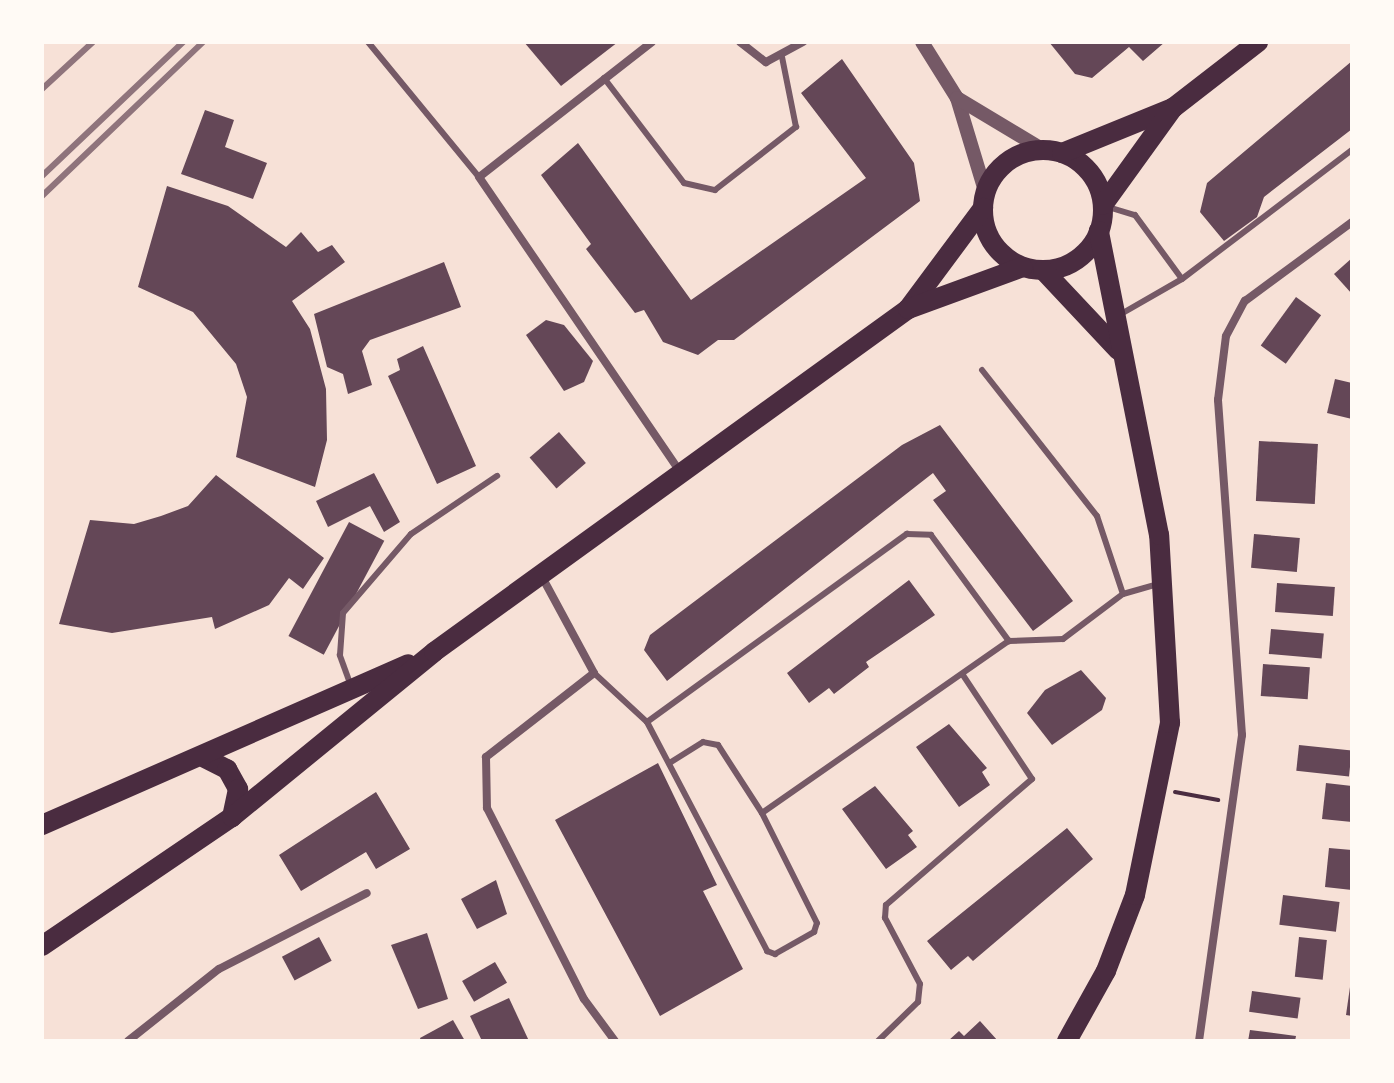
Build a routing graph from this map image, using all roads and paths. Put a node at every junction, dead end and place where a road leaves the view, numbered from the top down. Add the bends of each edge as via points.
1 (368, 42) edge
2 (652, 42) edge
3 (740, 42) edge
4 (803, 42) edge
5 (922, 42) edge
6 (1258, 42) edge
7 (782, 57) junction
8 (604, 78) junction
9 (957, 98) junction
10 (1173, 108) junction
11 (1352, 150) edge
12 (1052, 151) junction
13 (479, 177) junction
14 (984, 200) junction
15 (1103, 205) junction
16 (1352, 222) edge
17 (1099, 231) junction
18 (1033, 269) junction
19 (1182, 279) junction
20 (908, 309) junction
21 (1114, 317) junction
22 (1118, 350) junction
23 (982, 370) dead end
24 (681, 473) junction
25 (497, 476) dead end
26 (541, 574) junction
27 (1165, 582) junction
28 (1123, 594) junction
29 (1009, 641) junction
30 (434, 652) junction
31 (594, 673) junction
32 (963, 675) junction
33 (352, 690) junction
34 (647, 722) junction
35 (205, 758) junction
36 (669, 763) junction
37 (1173, 792) dead end
38 (1219, 800) dead end
39 (762, 813) junction
40 (232, 817) junction
41 (42, 825) edge
42 (367, 893) dead end
43 (42, 946) edge
44 (128, 1041) edge
45 (615, 1041) edge
46 (878, 1041) edge
47 (1067, 1041) edge
48 (1199, 1041) edge

1 - 13 lane
2 - 8 street
3 - 7 street via 754,58
4 - 7 street
5 - 9 street
6 - 10 main road
7 - 8 lane via 796,127 715,190 684,183
8 - 13 street
9 - 12 street
9 - 14 street
10 - 12 main road
10 - 15 main road
11 - 19 lane
12 - 14 main road via 1007,161
12 - 15 main road via 1091,173
13 - 24 street
14 - 18 main road via 993,244
14 - 20 main road
15 - 17 main road
15 - 19 lane via 1135,215
16 - 48 street via 1245,301 1226,336 1218,400 1242,735
17 - 18 main road via 1078,259
17 - 21 main road
18 - 20 main road
18 - 22 main road
19 - 21 lane
20 - 24 main road
21 - 22 main road
22 - 27 main road
23 - 28 lane via 1097,516
24 - 26 main road
25 - 33 lane via 411,534 343,613 340,655
26 - 30 main road
26 - 31 street
27 - 28 lane
27 - 47 main road via 1170,708 1161,790 1135,895 1106,971
28 - 29 lane via 1063,639
29 - 32 lane
29 - 34 lane via 931,535 907,534
30 - 33 main road
30 - 40 main road
31 - 34 lane
31 - 45 street via 503,740 486,757 484,778 487,808 584,999
32 - 39 lane
32 - 46 lane via 1032,779 892,894 885,918 920,984 918,1002
33 - 35 main road
34 - 36 lane
35 - 40 main road via 227,769 238,789
35 - 41 main road
36 - 39 lane via 713,741
36 - 39 lane via 767,951 775,954 817,923
37 - 38 path
40 - 43 main road
42 - 44 street via 219,969

